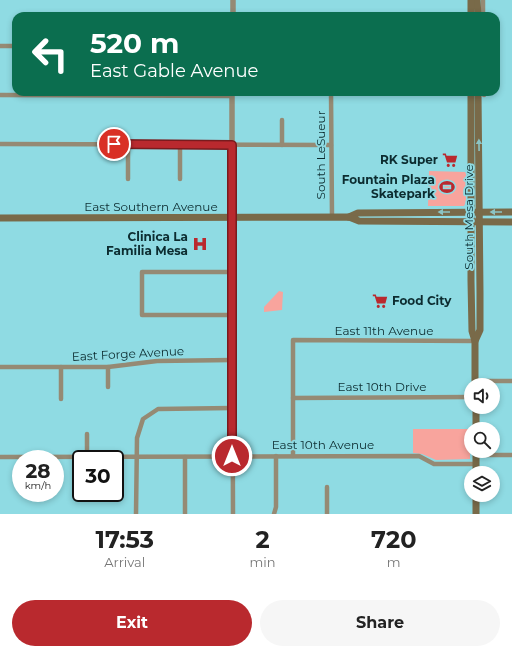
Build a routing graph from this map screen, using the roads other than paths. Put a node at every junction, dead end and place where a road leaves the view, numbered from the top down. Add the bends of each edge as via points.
1 (233, 0) edge
2 (471, 0) edge
3 (478, 0) edge
4 (483, 0) edge
5 (233, 12) edge
6 (471, 12) edge
7 (478, 12) edge
8 (483, 12) edge
9 (0, 46) edge
10 (12, 46) edge
11 (0, 95) edge
12 (12, 95) edge
13 (232, 96) edge
14 (331, 96) edge
15 (471, 96) edge
16 (482, 96) edge
17 (282, 120) dead end
18 (0, 144) edge
19 (128, 144) junction
20 (180, 144) junction
21 (232, 145) junction
22 (282, 145) junction
23 (331, 145) junction
24 (128, 179) dead end
25 (180, 179) dead end
26 (414, 212) junction
27 (470, 212) junction
28 (480, 212) junction
29 (512, 212) edge
30 (232, 217) junction
31 (332, 217) junction
32 (349, 217) junction
33 (0, 218) edge
34 (373, 221) junction
35 (471, 222) junction
36 (480, 222) junction
37 (512, 222) edge
38 (232, 272) junction
39 (471, 273) junction
40 (480, 309) junction
41 (232, 315) junction
42 (475, 341) junction
43 (232, 360) junction
44 (0, 367) edge
45 (60, 367) junction
46 (108, 367) junction
47 (475, 378) edge
48 (512, 381) edge
49 (500, 382) edge
50 (108, 388) dead end
51 (464, 397) edge
52 (293, 398) junction
53 (60, 399) dead end
54 (232, 408) junction
55 (87, 434) dead end
56 (87, 450) edge
57 (500, 454) edge
58 (512, 455) edge
59 (232, 456) junction
60 (276, 456) junction
61 (293, 456) junction
62 (0, 457) edge
63 (72, 457) edge
64 (124, 457) edge
65 (136, 457) junction
66 (185, 457) junction
67 (476, 458) edge
68 (476, 464) joint
69 (327, 487) dead end
70 (476, 502) edge
71 (136, 514) edge
72 (185, 514) edge
73 (233, 514) edge
74 (274, 514) edge
75 (327, 514) edge
76 (476, 514) edge

1 - 5 street
2 - 6 main road
3 - 7 main road
4 - 8 street
9 - 10 street
11 - 12 street
13 - 21 street
14 - 23 street, South LeSueur
15 - 27 main road, South Mesa Drive
28 -> 16 main road, South Mesa Drive
17 - 22 street
18 - 19 street
19 - 20 street
19 - 24 street
20 - 21 street
20 - 25 street
21 - 22 street
21 - 30 street
22 - 23 street
23 - 31 street, South LeSueur
27 -> 26 main road, East Southern Avenue
26 - 32 main road, East Southern Avenue via 358,213
26 - 34 main road
27 - 28 main road, East Southern Avenue
27 - 35 main road, South Mesa Drive
29 -> 28 main road, East Southern Avenue
28 - 36 main road, South Mesa Drive
30 - 31 main road, East Southern Avenue
30 - 33 main road, East Southern Avenue
30 - 38 street
31 - 32 main road, East Southern Avenue
32 - 34 main road, East Southern Avenue via 359,221
34 - 35 main road, East Southern Avenue
35 - 36 main road, East Southern Avenue
35 - 39 main road, South Mesa Drive
36 - 37 main road, East Southern Avenue
36 - 40 main road, South Mesa Drive
38 - 41 street
38 - 41 street via 142,272 142,315
39 - 40 main road
39 - 42 main road, South Mesa Drive via 472,331
40 - 42 main road, South Mesa Drive via 480,330
41 - 43 street
42 - 47 main road, South Mesa Drive
42 - 52 street, East 11th Avenue via 293,340
43 - 46 street, East Forge Avenue via 164,361
43 - 54 street
44 - 45 street, East Forge Avenue
45 - 46 street, East Forge Avenue
45 - 53 street
46 - 50 street
48 - 49 street
51 - 52 street, East 10th Drive
52 - 61 street
54 - 59 street
54 - 65 street via 158,409 143,419 139,428
55 - 56 street
57 - 58 street
59 - 60 street, East 10th Avenue
59 - 66 street, East 10th Avenue
59 - 73 street
60 - 61 street, East 10th Avenue
60 - 74 street
61 - 68 street, East 10th Avenue via 419,456 434,464
62 - 63 street, East 10th Avenue
64 - 65 street, East 10th Avenue
65 - 66 street, East 10th Avenue
65 - 71 street
66 - 72 street
67 - 68 main road
69 - 75 street
70 - 76 main road

